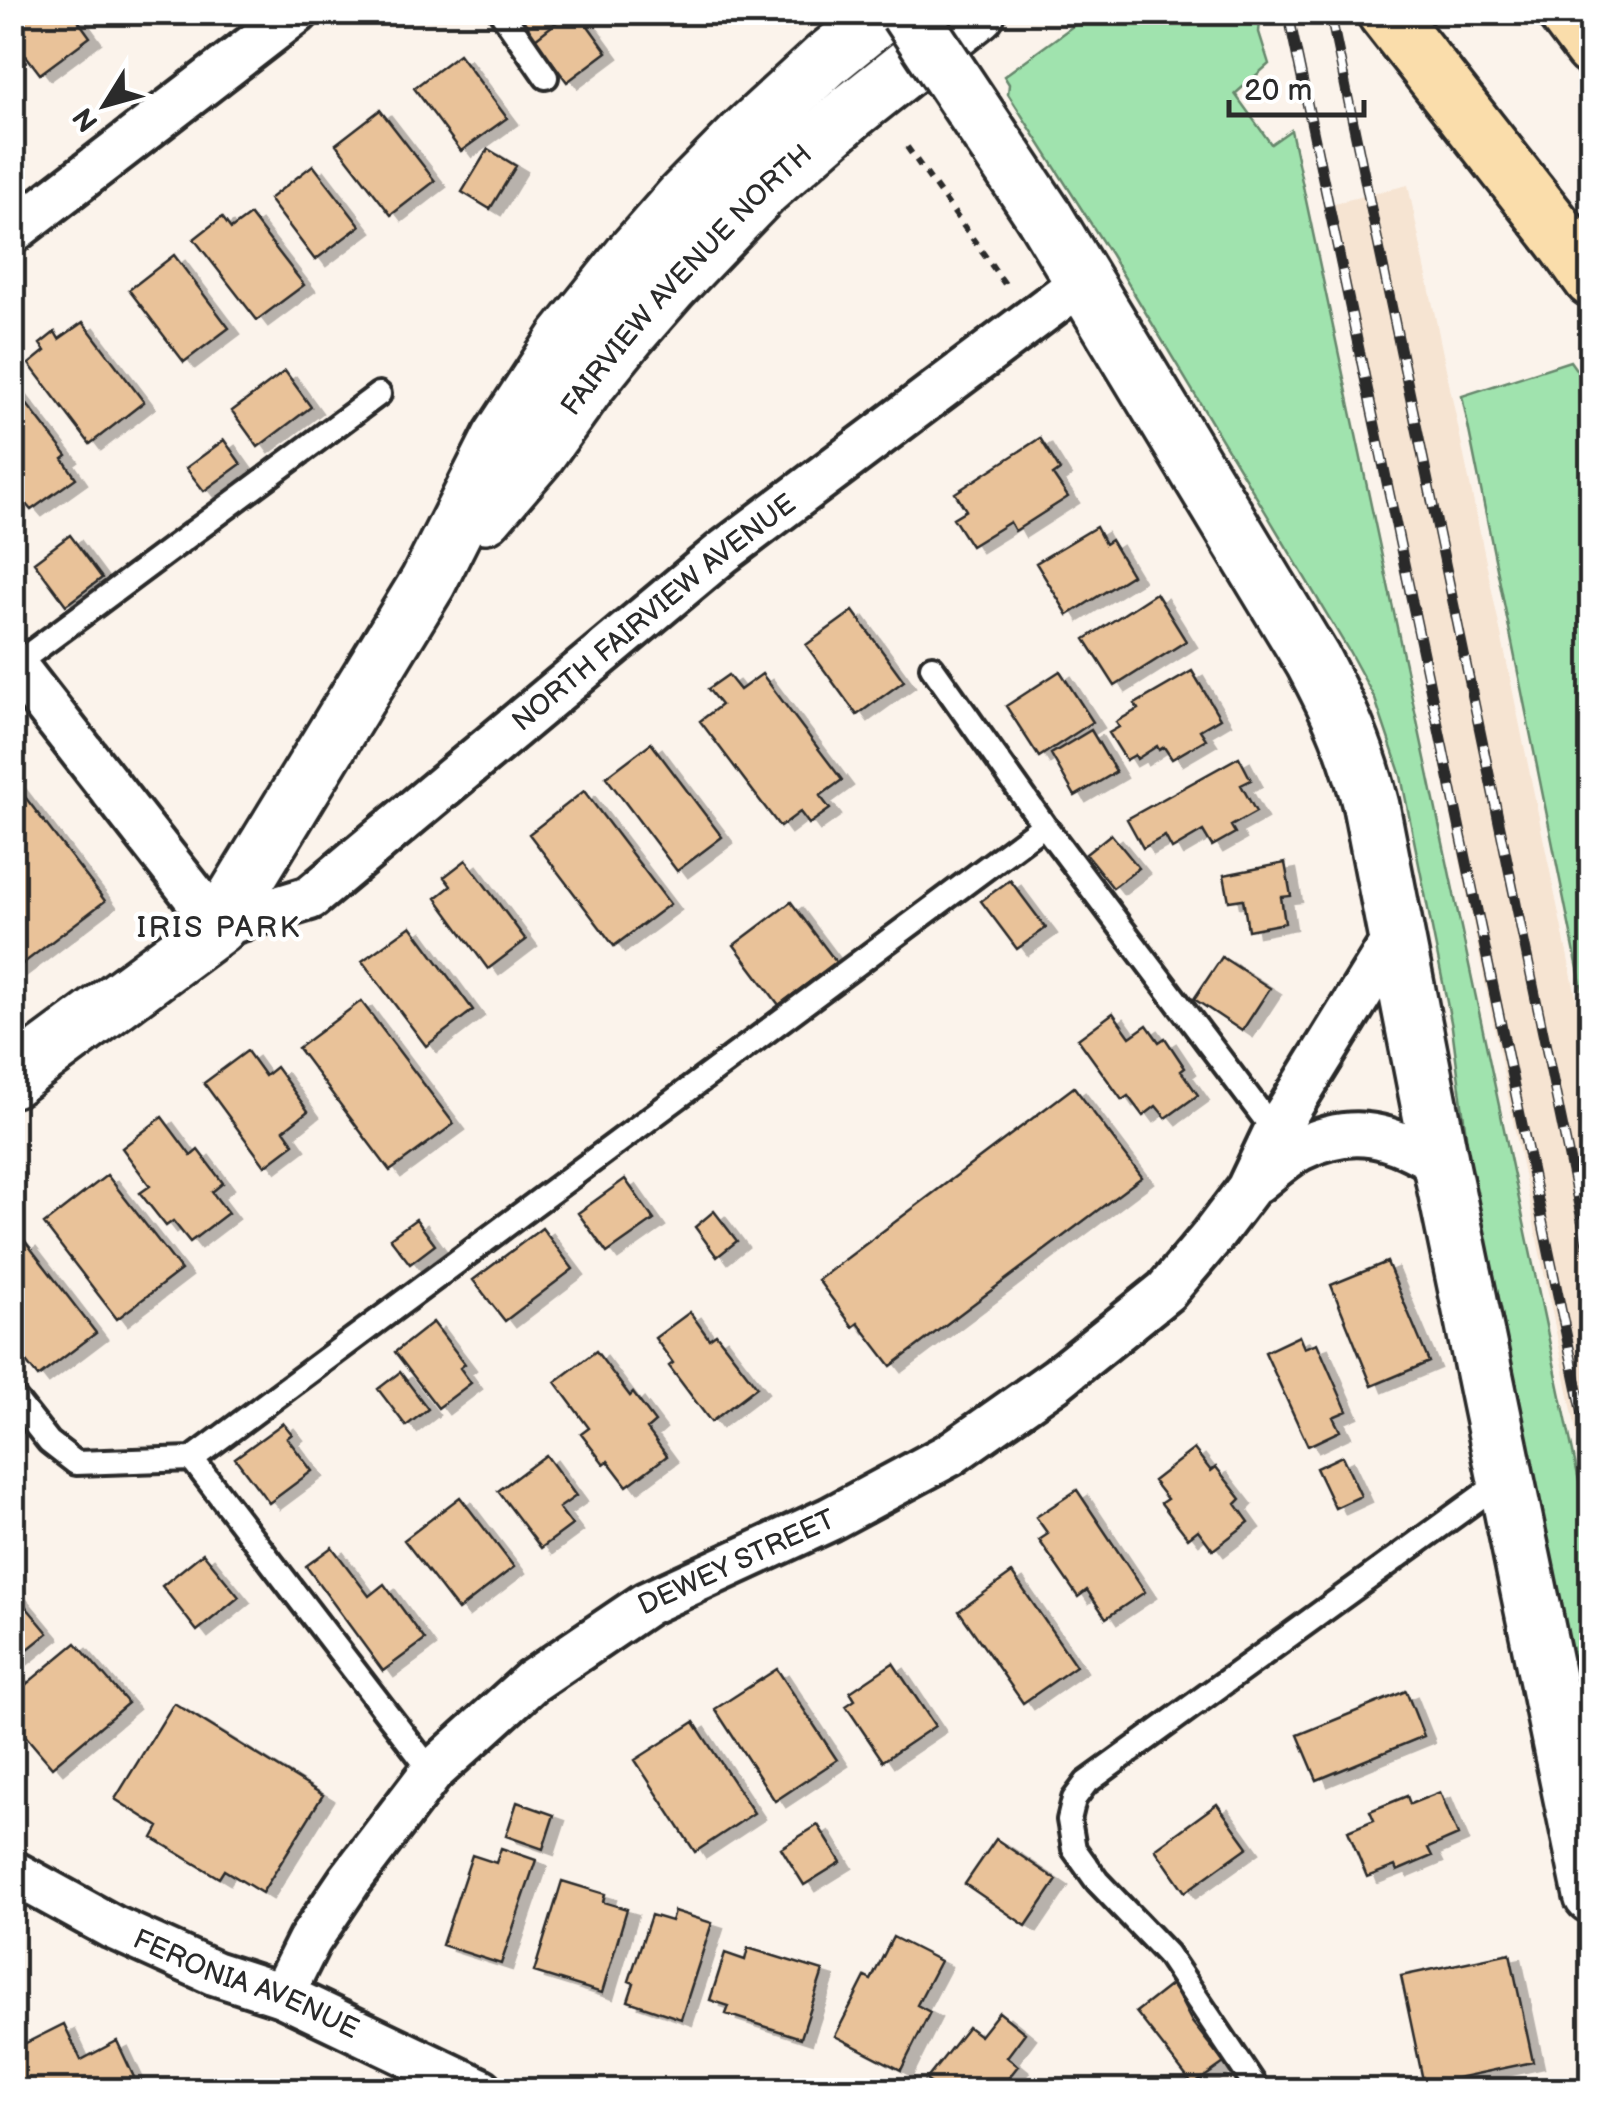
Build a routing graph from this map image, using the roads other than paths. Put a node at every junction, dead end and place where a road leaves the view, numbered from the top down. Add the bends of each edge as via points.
1 (297, 12) edge
2 (501, 12) edge
3 (886, 12) edge
4 (908, 12) edge
5 (977, 12) edge
6 (1385, 12) edge
7 (1564, 12) edge
8 (1592, 48) edge
9 (546, 78) dead end
10 (12, 232) edge
11 (1592, 279) edge
12 (1082, 282) junction
13 (379, 394) dead end
14 (428, 582) junction
15 (14, 664) edge
16 (932, 667) dead end
17 (1044, 824) junction
18 (218, 926) junction
19 (1396, 936) junction
20 (12, 1080) edge
21 (1275, 1132) junction
22 (1442, 1165) junction
23 (1248, 1189) junction
24 (12, 1395) edge
25 (192, 1459) junction
26 (1506, 1479) junction
27 (432, 1772) junction
28 (12, 1872) edge
29 (1592, 1894) edge
30 (282, 1995) junction
31 (481, 2090) edge
32 (1258, 2090) edge

1 - 10 street
2 - 9 lane
3 - 14 street, FAIRVIEW AVENUE NORTH via 747,133 633,255 565,340 500,439
4 - 12 street, bridge
5 - 14 street, FAIRVIEW AVENUE NORTH via 764,188 629,333
6 - 11 highway
7 - 8 highway
12 - 18 street, NORTH FAIRVIEW AVENUE via 722,553 310,898
12 - 19 street via 1341,712 1359,760
13 - 15 lane
14 - 18 street, FAIRVIEW AVENUE NORTH
15 - 18 street
16 - 17 lane
17 - 21 lane
17 - 25 lane
18 - 20 street, FAIRVIEW AVENUE NORTH
19 - 21 street, DEWEY STREET
19 - 22 street
21 - 23 street, DEWEY STREET
22 - 23 street, DEWEY STREET via 1382,1136 1342,1133 1298,1150
22 - 26 street
23 - 27 street, DEWEY STREET via 1166,1291 998,1423 830,1518 646,1604 532,1682
24 - 25 lane via 48,1442 76,1463
25 - 27 lane
26 - 29 street
26 - 32 lane via 1086,1782 1074,1799 1074,1849 1167,1954
27 - 30 street, DEWEY STREET via 350,1880
28 - 30 street, FERONIA AVENUE via 112,1927
30 - 31 street, FERONIA AVENUE

